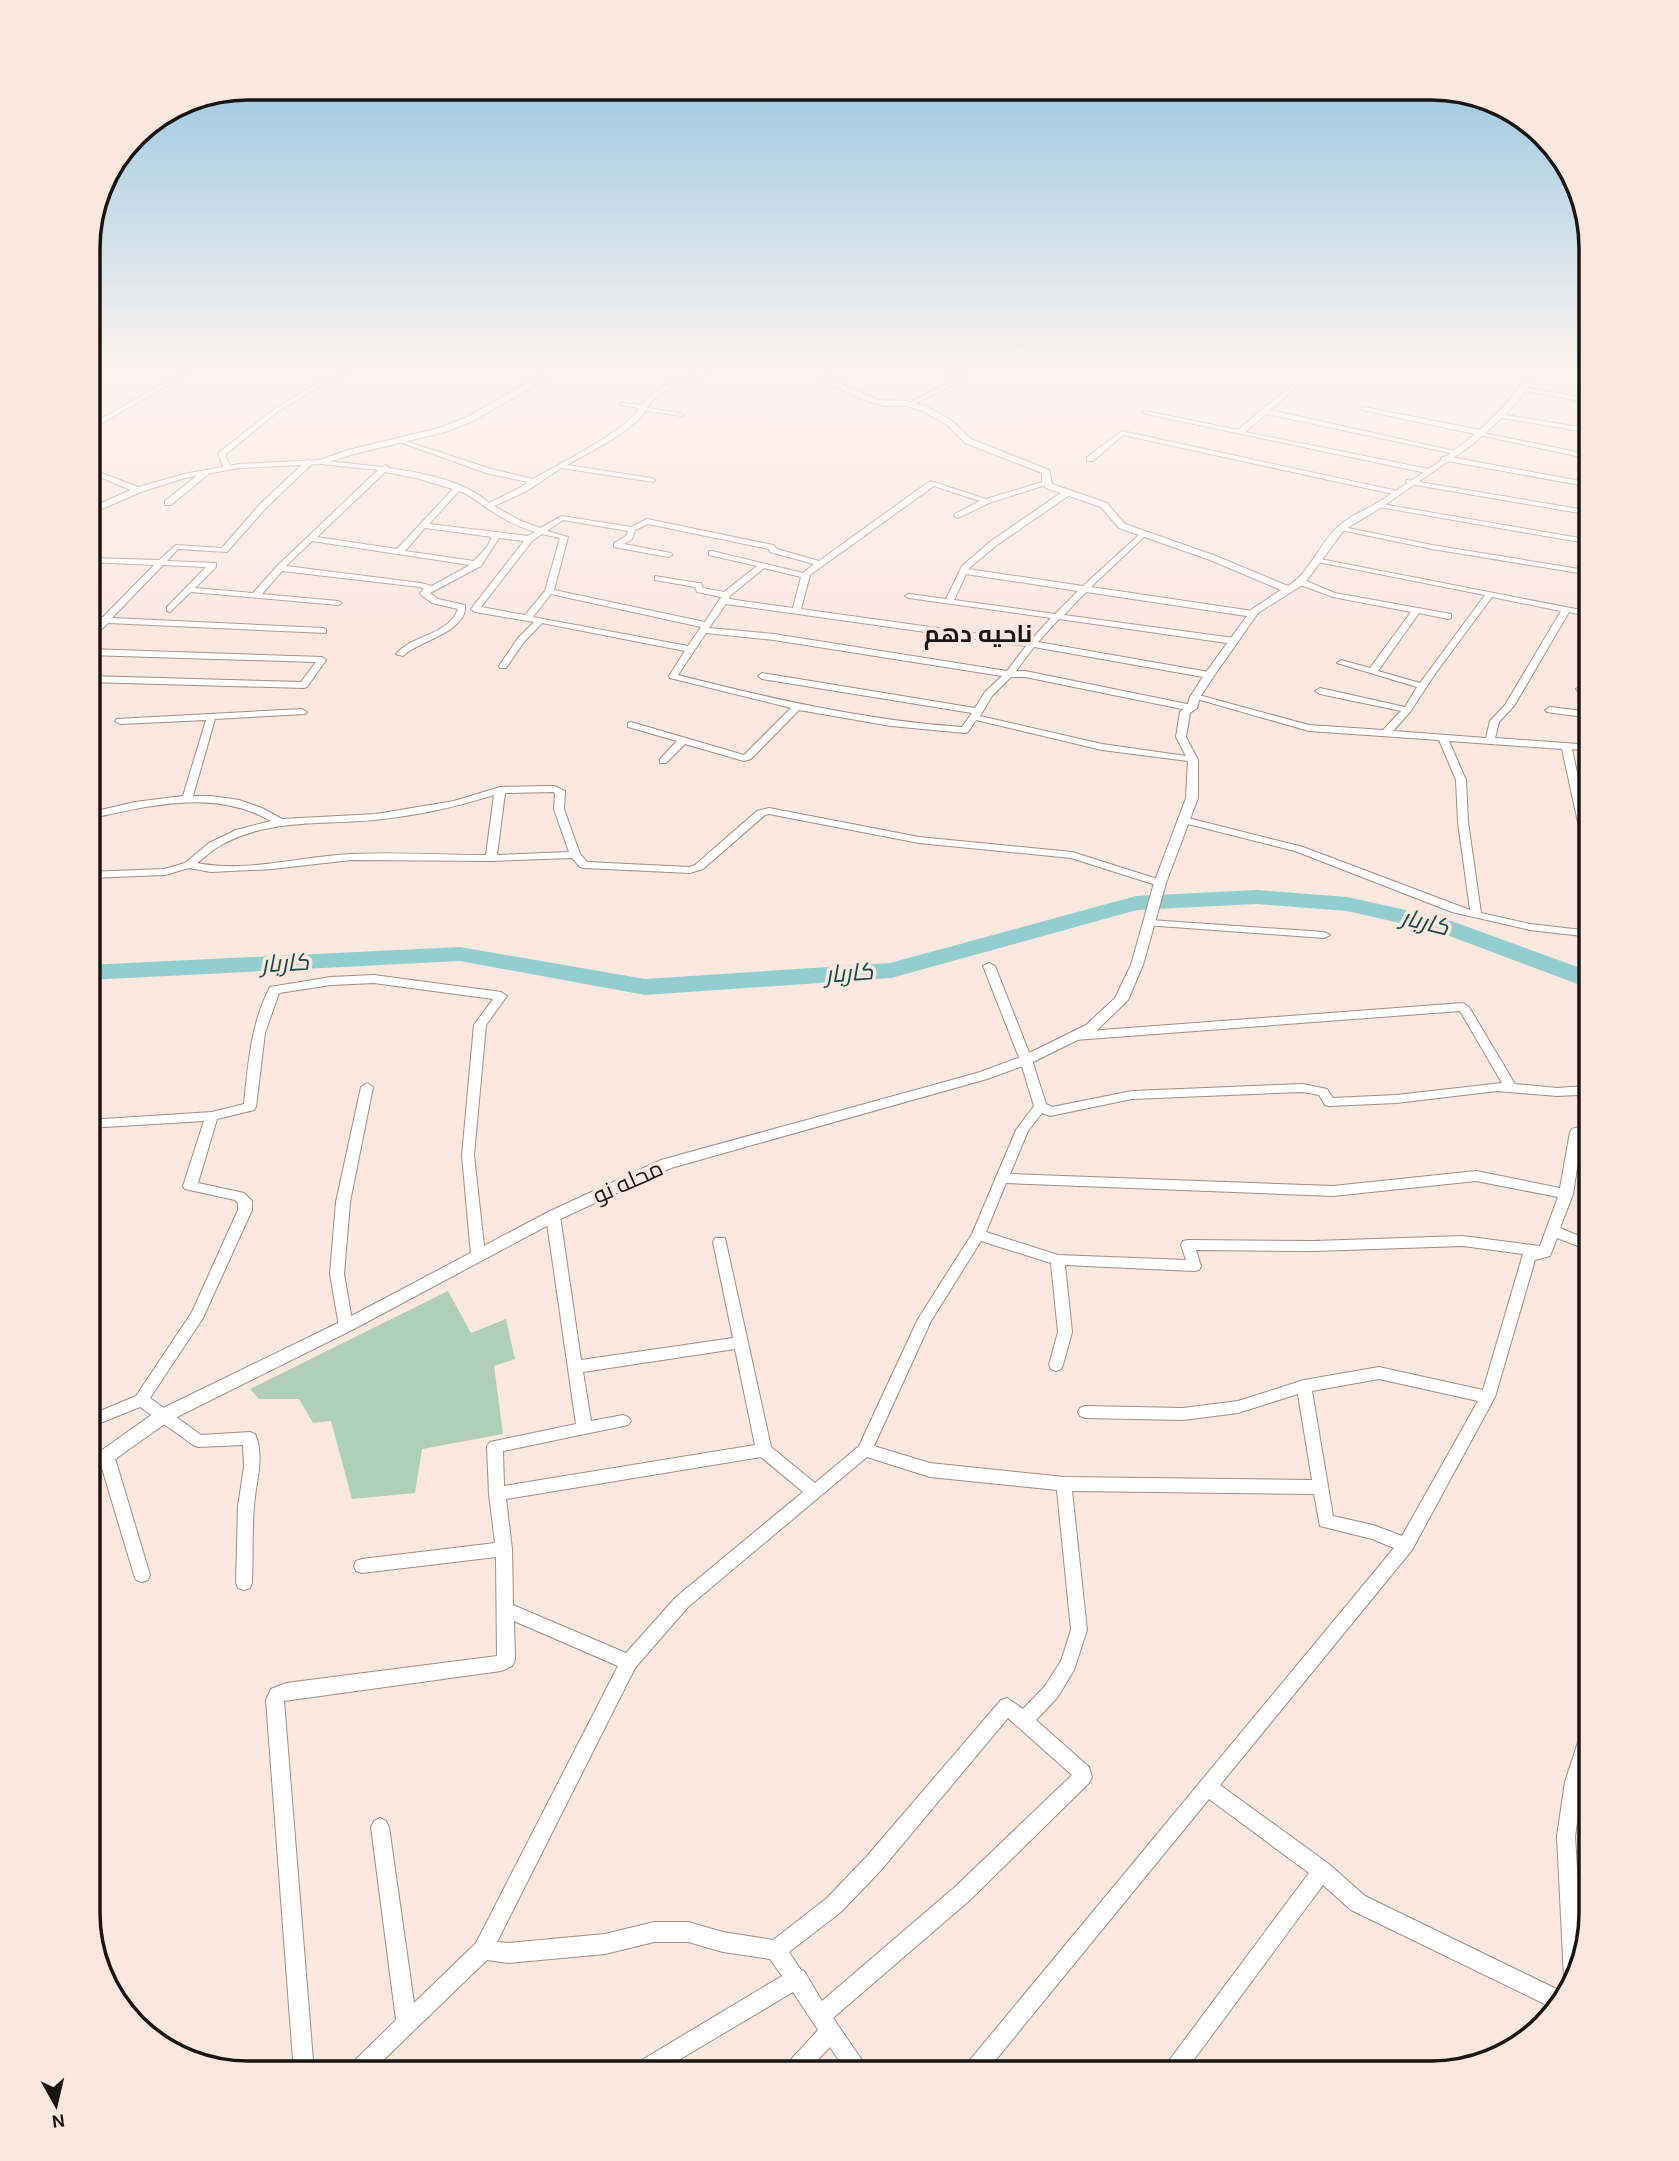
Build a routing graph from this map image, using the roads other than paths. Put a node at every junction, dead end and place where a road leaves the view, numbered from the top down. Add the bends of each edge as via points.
1 (213, 471) edge
2 (301, 471) edge
3 (382, 471) edge
4 (399, 471) edge
5 (489, 471) edge
6 (552, 471) edge
7 (592, 471) edge
8 (1043, 471) edge
9 (1296, 471) edge
10 (1426, 471) edge
11 (1514, 471) edge
12 (207, 472) junction
13 (100, 475) edge
14 (651, 480) dead end
15 (534, 481) junction
16 (1046, 482) junction
17 (1410, 482) junction
18 (1579, 483) edge
19 (458, 488) junction
20 (138, 490) junction
21 (1068, 492) junction
22 (1394, 492) junction
23 (986, 501) junction
24 (168, 503) dead end
25 (1379, 505) junction
26 (488, 506) junction
27 (100, 507) edge
28 (1579, 511) edge
29 (958, 516) dead end
30 (426, 526) junction
31 (1341, 528) junction
32 (632, 530) junction
33 (540, 533) junction
34 (1142, 534) junction
35 (496, 536) junction
36 (312, 538) junction
37 (529, 539) junction
38 (1579, 540) edge
39 (400, 551) junction
40 (712, 553) dead end
41 (668, 555) dead end
42 (100, 559) edge
43 (1318, 560) junction
44 (161, 562) junction
45 (478, 564) junction
46 (822, 564) junction
47 (763, 565) junction
48 (280, 568) junction
49 (963, 571) junction
50 (1579, 571) edge
51 (807, 576) junction
52 (658, 578) dead end
53 (1301, 582) junction
54 (1086, 589) junction
55 (1286, 589) junction
56 (191, 590) junction
57 (549, 591) junction
58 (424, 593) junction
59 (1490, 594) junction
60 (256, 595) junction
61 (909, 596) dead end
62 (725, 598) junction
63 (950, 600) junction
64 (338, 603) dead end
65 (170, 610) dead end
66 (797, 610) junction
67 (1417, 610) junction
68 (1566, 610) junction
69 (1579, 612) edge
70 (1253, 614) junction
71 (1058, 616) junction
72 (1448, 616) dead end
73 (527, 618) junction
74 (100, 619) edge
75 (104, 619) junction
76 (540, 621) junction
77 (100, 624) edge
78 (705, 628) junction
79 (323, 631) dead end
80 (1234, 641) junction
81 (1032, 644) junction
82 (690, 649) junction
83 (100, 652) edge
84 (400, 654) dead end
85 (1340, 663) dead end
86 (503, 666) dead end
87 (1372, 672) junction
88 (1009, 674) junction
89 (1209, 675) junction
90 (762, 676) dead end
91 (100, 679) edge
92 (1422, 686) junction
93 (1320, 691) dead end
94 (1195, 697) junction
95 (796, 708) junction
96 (1192, 708) junction
97 (1408, 710) junction
98 (1550, 710) dead end
99 (302, 712) dead end
100 (976, 714) junction
101 (1579, 714) edge
102 (211, 717) junction
103 (120, 721) dead end
104 (631, 725) dead end
105 (1386, 733) junction
106 (1442, 736) junction
107 (684, 739) junction
108 (1490, 739) junction
109 (1566, 745) junction
110 (1579, 747) edge
111 (1192, 760) junction
112 (663, 761) dead end
113 (500, 790) junction
114 (187, 800) junction
115 (1578, 804) edge
116 (100, 813) edge
117 (1184, 820) junction
118 (280, 822) junction
119 (575, 855) junction
120 (491, 858) junction
121 (189, 865) junction
122 (100, 875) edge
123 (1159, 885) junction
124 (1476, 914) junction
125 (1150, 923) junction
126 (1579, 933) edge
127 (1324, 935) dead end
128 (989, 966) dead end
129 (1075, 1036) junction
130 (1026, 1060) junction
131 (1510, 1086) junction
132 (367, 1087) dead end
133 (1579, 1090) edge
134 (1040, 1106) junction
135 (212, 1116) junction
136 (100, 1123) edge
137 (1579, 1131) edge
138 (1003, 1178) junction
139 (1566, 1194) junction
140 (553, 1216) junction
141 (1553, 1231) junction
142 (978, 1235) junction
143 (1579, 1241) edge
144 (720, 1242) dead end
145 (1545, 1251) junction
146 (478, 1255) junction
147 (1058, 1260) junction
148 (346, 1325) junction
149 (741, 1342) junction
150 (1056, 1365) dead end
151 (576, 1367) junction
152 (1304, 1386) junction
153 (1488, 1397) junction
154 (141, 1401) junction
155 (1085, 1412) dead end
156 (163, 1416) junction
157 (100, 1417) edge
158 (623, 1421) dead end
159 (584, 1428) junction
160 (764, 1450) junction
161 (865, 1450) junction
162 (106, 1455) junction
163 (100, 1460) edge
164 (1064, 1483) junction
165 (1320, 1487) junction
166 (816, 1492) junction
167 (497, 1494) junction
168 (1406, 1545) junction
169 (504, 1549) junction
170 (362, 1566) dead end
171 (142, 1575) dead end
172 (244, 1583) dead end
173 (506, 1610) junction
174 (629, 1662) junction
175 (1024, 1721) junction
176 (1579, 1767) edge
177 (1207, 1787) junction
178 (380, 1827) dead end
179 (1322, 1871) junction
180 (776, 1950) junction
181 (483, 1951) junction
182 (1573, 1955) edge
183 (797, 1978) junction
184 (1552, 1997) edge
185 (825, 2024) junction
186 (407, 2025) junction
187 (303, 2061) edge
188 (370, 2061) edge
189 (660, 2061) edge
190 (801, 2061) edge
191 (850, 2061) edge
192 (983, 2061) edge
193 (1182, 2061) edge

1 - 12 street
2 - 44 street via 224,550 176,547
3 - 36 street
4 - 19 street
5 - 15 street
6 - 15 street
7 - 14 street
8 - 16 street
9 - 22 street
10 - 17 street
11 - 18 street
12 - 20 street
12 - 24 street
13 - 20 street
15 - 26 street
16 - 21 street
16 - 23 street
17 - 22 street
17 - 28 street
19 - 26 street via 477,495
19 - 30 street
20 - 27 street
21 - 34 street via 1104,505 1122,526
21 - 49 street
22 - 25 street
23 - 29 street
23 - 46 street via 933,483
25 - 31 street
25 - 38 street
26 - 33 street
30 - 35 street
30 - 39 street
31 - 43 street
31 - 50 street
32 - 33 street via 562,518
32 - 41 street via 617,545
32 - 46 street via 647,521 772,547
33 - 37 street
33 - 57 street via 564,537
34 - 54 street
34 - 55 street
35 - 37 street
35 - 45 street
36 - 39 street
36 - 48 street
37 - 73 street via 475,609
39 - 45 street
40 - 47 street
42 - 44 street
43 - 53 street
43 - 59 street
44 - 56 street via 213,565
44 - 75 street
45 - 58 street
46 - 51 street
47 - 51 street
47 - 62 street
48 - 58 street via 429,587
48 - 60 street
49 - 54 street
49 - 63 street
51 - 66 street
52 - 62 street via 698,585 700,590
53 - 55 street, محله نو
53 - 67 street via 1333,594
54 - 70 street
54 - 71 street
55 - 70 street, محله نو
56 - 60 street
56 - 65 street
57 - 73 street
57 - 78 street
58 - 84 street via 435,601 462,607 461,613 444,631
59 - 68 street
59 - 92 street
60 - 64 street
61 - 63 street
62 - 66 street
62 - 78 street
63 - 71 street
66 - 81 street
67 - 72 street
67 - 87 street
68 - 69 street
68 - 108 street via 1496,721
70 - 80 street, محله نو
71 - 80 street
71 - 81 street
73 - 76 street
74 - 75 street
75 - 77 street
75 - 79 street
76 - 82 street
76 - 86 street
78 - 82 street
78 - 88 street
80 - 89 street, محله نو
81 - 88 street
81 - 89 street
82 - 95 street via 673,676
83 - 91 street via 322,660 304,685
85 - 87 street
87 - 92 street
88 - 96 street via 1111,689
88 - 100 street
89 - 94 street, محله نو
90 - 100 street
92 - 97 street
93 - 97 street
94 - 96 street, محله نو
94 - 105 street via 1309,728
95 - 100 street via 965,730
95 - 107 street via 748,757
96 - 111 street, محله نو via 1185,712 1181,737
97 - 105 street
98 - 101 street
99 - 102 street
100 - 111 street via 1102,747
102 - 103 street
102 - 114 street
104 - 107 street
105 - 106 street
106 - 108 street
106 - 124 street via 1461,780
107 - 112 street
108 - 109 street
109 - 110 street
109 - 115 street
111 - 117 street, محله نو via 1192,798
113 - 118 street via 456,804 376,817
113 - 119 street via 560,792 559,809
113 - 120 street
114 - 116 street
114 - 118 street via 236,802
117 - 123 street, محله نو
117 - 124 street via 1299,849
118 - 121 street via 240,832 213,845
119 - 120 street
119 - 123 street via 584,865 690,870 769,811 919,840 1072,855
120 - 121 street via 351,857 211,869
121 - 122 street via 165,872
123 - 125 street, محله نو
124 - 126 street
125 - 127 street
125 - 129 street, محله نو via 1121,1000 1091,1028
128 - 130 street
129 - 130 street, محله نو
129 - 131 street via 1463,1007
130 - 134 street
130 - 140 street, محله نو via 666,1164
131 - 133 street
131 - 134 street via 1329,1102 1323,1092 1303,1088 1219,1090 1132,1095 1050,1112
132 - 148 street via 343,1202 337,1274
134 - 138 street via 1022,1130
135 - 136 street
135 - 146 street via 250,1107 256,1046 274,990 374,979 500,996 480,1025 468,1155
135 - 154 street via 190,1186 239,1196 245,1201 245,1210 198,1314
137 - 139 street
138 - 139 street via 1333,1191 1476,1176
138 - 142 street
139 - 141 street
140 - 146 street, محله نو
140 - 151 street
141 - 143 street
141 - 145 street
142 - 147 street
142 - 161 street via 925,1319
144 - 149 street
145 - 147 street via 1463,1241 1188,1245 1194,1266
145 - 153 street via 1529,1256
146 - 148 street, محله نو
147 - 150 street via 1065,1332
148 - 156 street, محله نو
149 - 151 street
149 - 160 street
151 - 159 street
152 - 153 street via 1379,1373
152 - 155 street via 1238,1407 1183,1414
152 - 165 street
153 - 168 street
154 - 156 street
154 - 157 street
156 - 162 street, محله نو
156 - 172 street via 198,1441 250,1438
158 - 159 street
159 - 167 street via 495,1446
160 - 166 street
160 - 167 street
161 - 164 street via 930,1470
161 - 166 street
162 - 163 street, محله نو
162 - 171 street
164 - 165 street
164 - 175 street via 1079,1630 1057,1683
165 - 168 street via 1326,1521
166 - 174 street via 682,1602
167 - 169 street
168 - 177 street
169 - 170 street
169 - 173 street
173 - 174 street
173 - 187 street via 506,1660 501,1663 277,1695
174 - 181 street
175 - 180 street via 1007,1706 834,1905
175 - 185 street via 1080,1769 1083,1777
176 - 182 street via 1566,1836
177 - 179 street
177 - 192 street
178 - 186 street
179 - 184 street via 1358,1903
179 - 193 street
180 - 181 street via 688,1932 654,1932 606,1944
180 - 183 street
181 - 186 street
183 - 185 street
183 - 189 street
185 - 190 street
185 - 191 street
186 - 188 street

